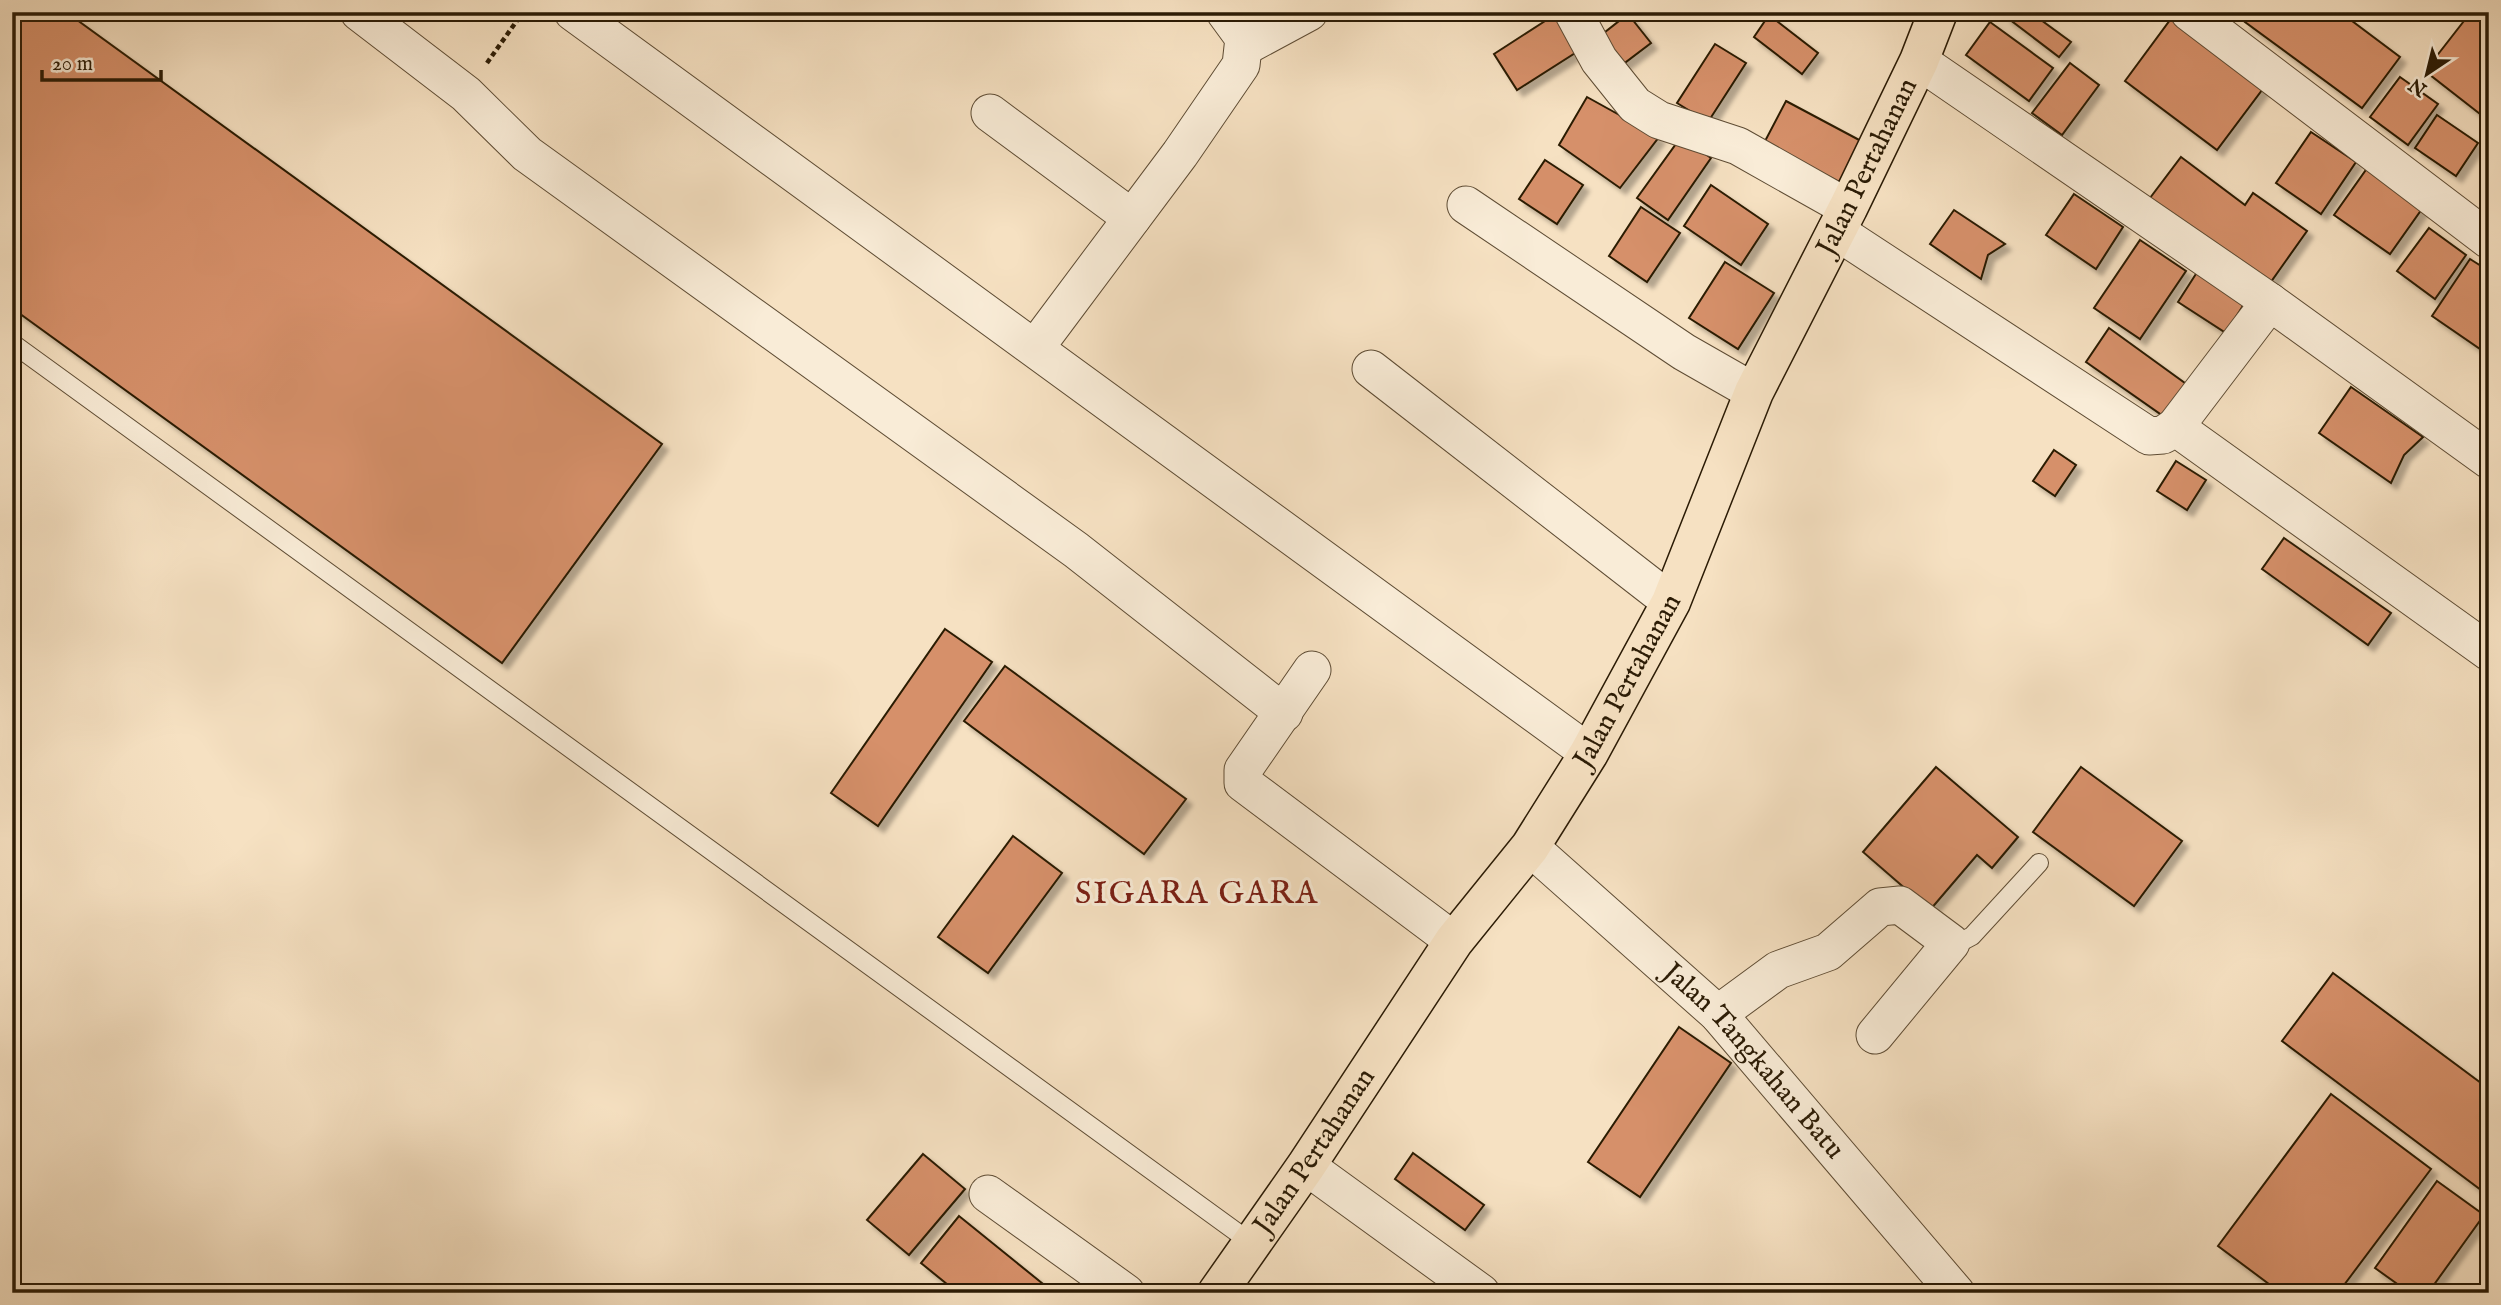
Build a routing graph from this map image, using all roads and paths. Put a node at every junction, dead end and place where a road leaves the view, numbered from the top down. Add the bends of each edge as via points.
1 (359, 12) edge
2 (523, 12) edge
3 (573, 12) edge
4 (1224, 12) edge
5 (1309, 12) edge
6 (1573, 12) edge
7 (1938, 12) edge
8 (2189, 12) edge
9 (1244, 47) junction
10 (1919, 61) junction
11 (466, 94) junction
12 (990, 113) dead end
13 (1466, 205) dead end
14 (1132, 218) junction
15 (1842, 220) junction
16 (2489, 240) edge
17 (2270, 302) junction
18 (12, 343) edge
19 (1035, 348) junction
20 (1371, 369) dead end
21 (1754, 392) junction
22 (2175, 427) junction
23 (2489, 460) edge
24 (1671, 602) junction
25 (2489, 652) edge
26 (1312, 670) dead end
27 (1284, 713) junction
28 (1589, 753) junction
29 (1530, 847) junction
30 (2039, 863) dead end
31 (1454, 941) junction
32 (1951, 943) junction
33 (1718, 1014) junction
34 (1875, 1035) dead end
35 (1306, 1166) junction
36 (989, 1194) dead end
37 (1253, 1244) junction
38 (1126, 1293) edge
39 (1217, 1293) edge
40 (1481, 1293) edge
41 (1956, 1293) edge

1 - 11 street
2 - 11 path
3 - 19 street
4 - 9 street via 1237,26
5 - 9 street
6 - 15 street via 1599,60 1635,105 1648,114 1738,146
7 - 10 main road, Jalan Pertahanan
8 - 16 street
9 - 14 street via 1241,65
10 - 15 main road, Jalan Pertahanan
10 - 17 street
11 - 27 street via 527,154 1076,550
12 - 14 street
13 - 21 street via 1684,352
14 - 19 street
15 - 21 main road, Jalan Pertahanan
15 - 22 street via 2149,436 2163,435
17 - 22 street
17 - 23 street
18 - 37 lane
19 - 28 street
20 - 24 street
21 - 24 main road, Jalan Pertahanan
22 - 25 street
24 - 28 main road, Jalan Pertahanan
26 - 27 street
27 - 31 street via 1243,770 1243,783
28 - 29 main road, Jalan Pertahanan
29 - 31 main road, Jalan Pertahanan
29 - 33 street, Jalan Tangkahan Batu
30 - 32 lane via 1972,936
31 - 35 main road, Jalan Pertahanan
32 - 33 street via 1908,908 1886,906 1867,916 1828,952 1778,970
32 - 34 street
33 - 41 street, Jalan Tangkahan Batu
35 - 37 main road, Jalan Pertahanan
35 - 40 street
36 - 38 street
37 - 39 main road, Jalan Pertahanan

